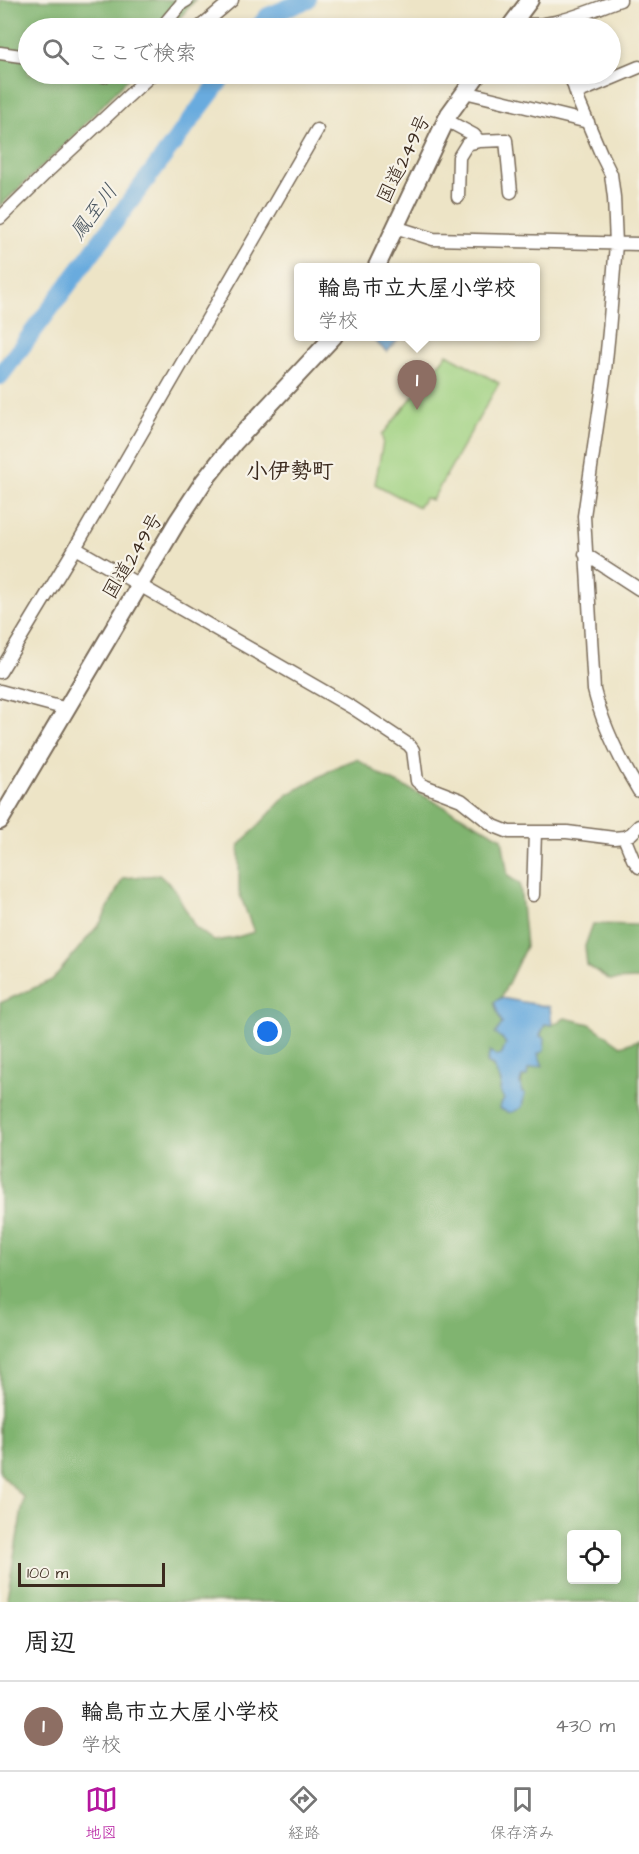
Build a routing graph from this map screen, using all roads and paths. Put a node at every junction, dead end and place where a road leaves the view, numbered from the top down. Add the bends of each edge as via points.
1 (187, 0) edge
2 (232, 0) edge
3 (530, 0) edge
4 (620, 0) edge
5 (169, 18) edge
6 (211, 18) edge
7 (517, 18) edge
8 (575, 18) edge
9 (0, 53) edge
10 (18, 56) edge
11 (639, 67) edge
12 (621, 75) edge
13 (141, 84) edge
14 (471, 84) edge
15 (574, 84) edge
16 (598, 84) edge
17 (465, 92) junction
18 (577, 93) junction
19 (446, 120) junction
20 (588, 122) junction
21 (317, 130) dead end
22 (479, 141) junction
23 (512, 192) dead end
24 (458, 197) dead end
25 (0, 218) edge
26 (395, 227) junction
27 (616, 244) junction
28 (639, 244) edge
29 (378, 263) edge
30 (329, 341) edge
31 (75, 548) junction
32 (585, 555) junction
33 (140, 585) junction
34 (639, 589) edge
35 (0, 672) edge
36 (0, 691) edge
37 (67, 709) junction
38 (639, 791) edge
39 (0, 821) edge
40 (639, 826) edge
41 (535, 832) junction
42 (624, 837) junction
43 (639, 867) edge
44 (533, 895) dead end

1 - 5 street
2 - 6 street
3 - 7 highway
4 - 8 street
9 - 10 street
11 - 12 street
13 - 25 street
14 - 17 highway, 国道249号
15 - 18 street
16 - 18 street
17 - 19 highway, 国道249号
17 - 20 street
18 - 20 street
19 - 22 street
19 - 26 highway, 国道249号
20 - 27 street via 611,174
21 - 31 street
22 - 23 street via 506,140
22 - 24 street via 467,144 459,158
26 - 27 street via 433,239
26 - 29 highway, 国道249号
27 - 28 street
27 - 32 street via 605,371 584,516
30 - 33 highway, 国道249号 via 204,481
31 - 33 street
31 - 35 street
32 - 34 street
32 - 38 street via 597,704
33 - 37 highway, 国道249号
33 - 41 street via 353,708 409,745 417,781 422,785 461,800 494,826 509,832
36 - 37 street
37 - 39 highway, 国道249号
40 - 42 street
41 - 42 street
41 - 44 street
42 - 43 street

